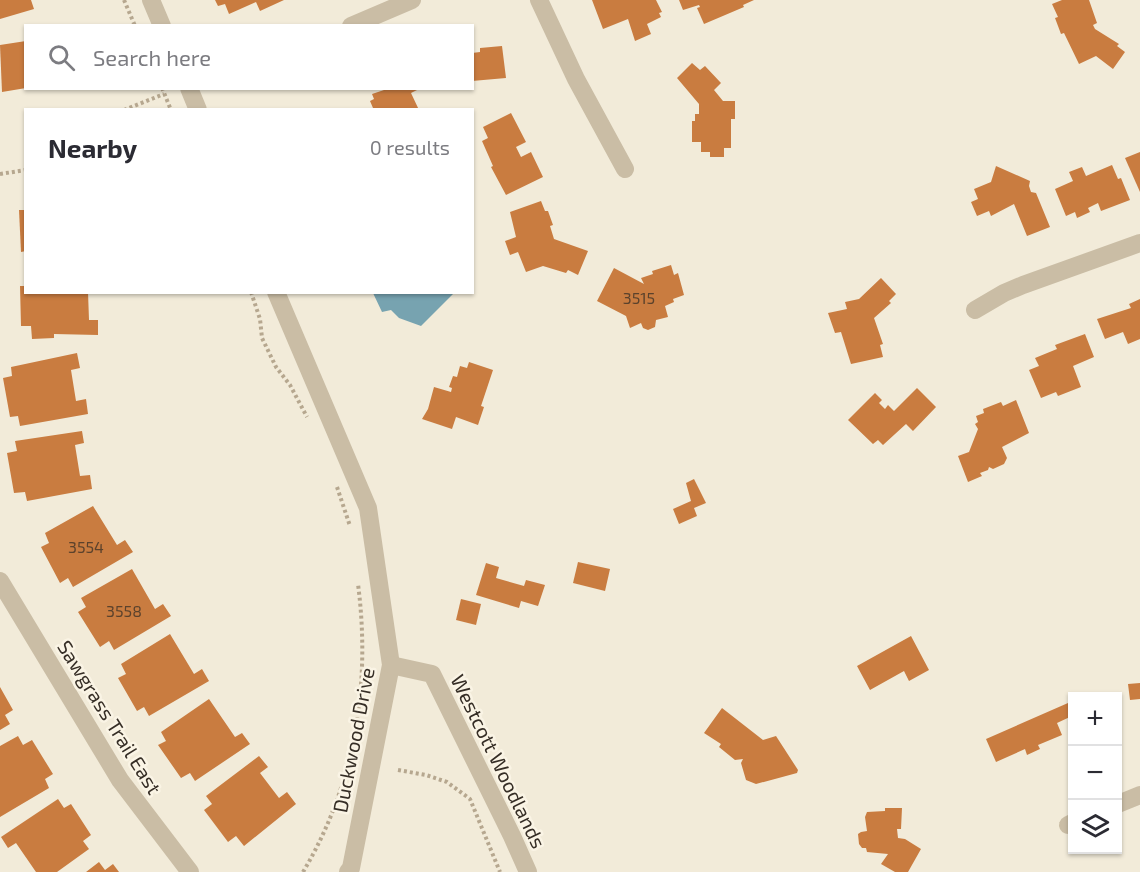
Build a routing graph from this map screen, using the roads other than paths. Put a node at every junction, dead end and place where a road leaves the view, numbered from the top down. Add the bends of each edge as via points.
1 (151, 0) edge
2 (412, 0) edge
3 (539, 0) edge
4 (161, 24) edge
5 (356, 24) edge
6 (193, 90) edge
7 (198, 108) edge
8 (625, 170) dead end
9 (1140, 243) edge
10 (277, 294) edge
11 (975, 310) dead end
12 (0, 581) edge
13 (391, 665) junction
14 (1140, 795) edge
15 (1122, 802) edge
16 (190, 872) edge
17 (348, 872) edge
18 (528, 872) edge

1 - 4 street
2 - 5 street
3 - 8 street
6 - 7 street
9 - 11 street via 1023,285
10 - 13 street, Duckwood Drive via 368,508
12 - 16 street, Sawgrass Trail East via 120,780
13 - 17 street, Duckwood Drive
13 - 18 street, Westcott Woodlands via 432,674
14 - 15 street

